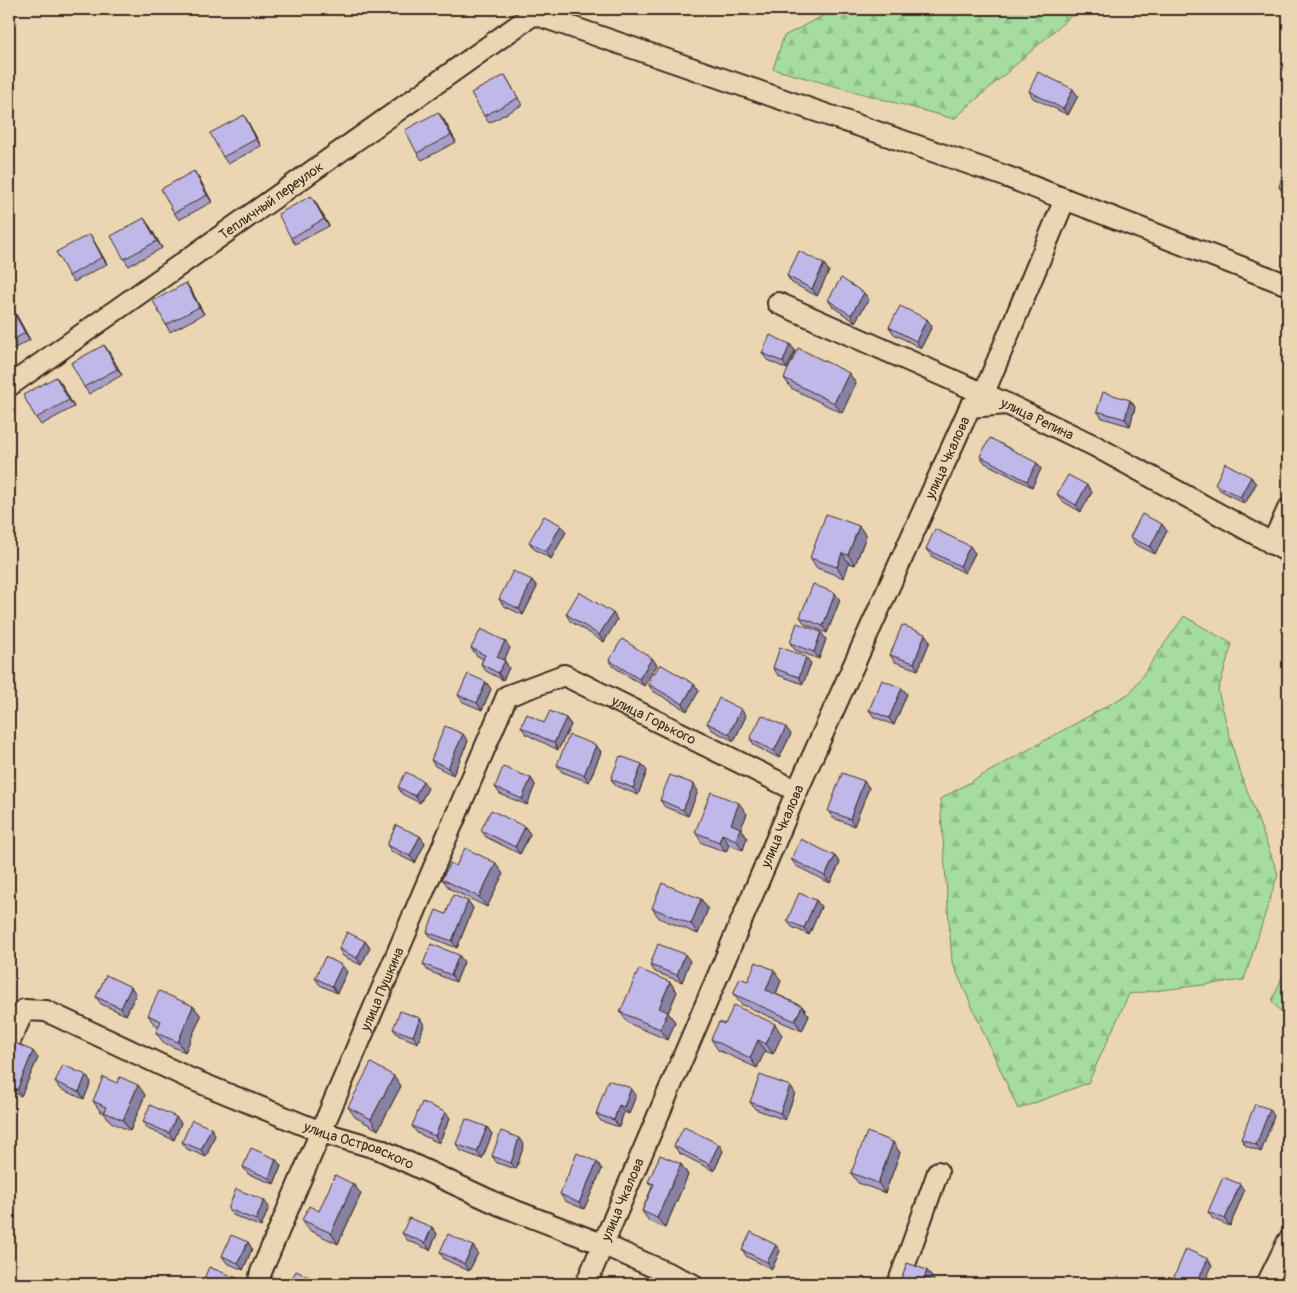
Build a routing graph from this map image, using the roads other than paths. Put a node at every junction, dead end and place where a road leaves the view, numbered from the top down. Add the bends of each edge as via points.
1 (1065, 199) junction
2 (1288, 285) edge
3 (778, 303) dead end
4 (9, 386) edge
5 (984, 393) junction
6 (1008, 404) junction
7 (1288, 509) edge
8 (1280, 548) edge
9 (508, 696) joint
10 (797, 791) junction
11 (9, 1044) edge
12 (321, 1132) junction
13 (938, 1172) dead end
14 (1288, 1241) edge
15 (602, 1244) junction
16 (258, 1284) edge
17 (586, 1284) edge
18 (692, 1284) edge
19 (898, 1284) edge
20 (1267, 1284) edge

1 - 2 street
1 - 4 street, Тепличный переулок via 534,14
1 - 5 street
3 - 5 street, улица Репина
5 - 6 street, улица Репина
6 - 8 street, улица Репина via 1095,446
6 - 10 street, улица Чкалова via 970,407
7 - 8 street
9 - 10 street, улица Горького via 564,675
9 - 12 street, улица Пушкина
10 - 15 street, улица Чкалова
11 - 12 street, улица Островского via 24,1010 46,1011 191,1079
12 - 15 street, улица Островского via 379,1149 500,1205
12 - 16 street, улица Пушкина
13 - 19 street
14 - 20 street
15 - 17 street, улица Чкалова
15 - 18 street, улица Островского

